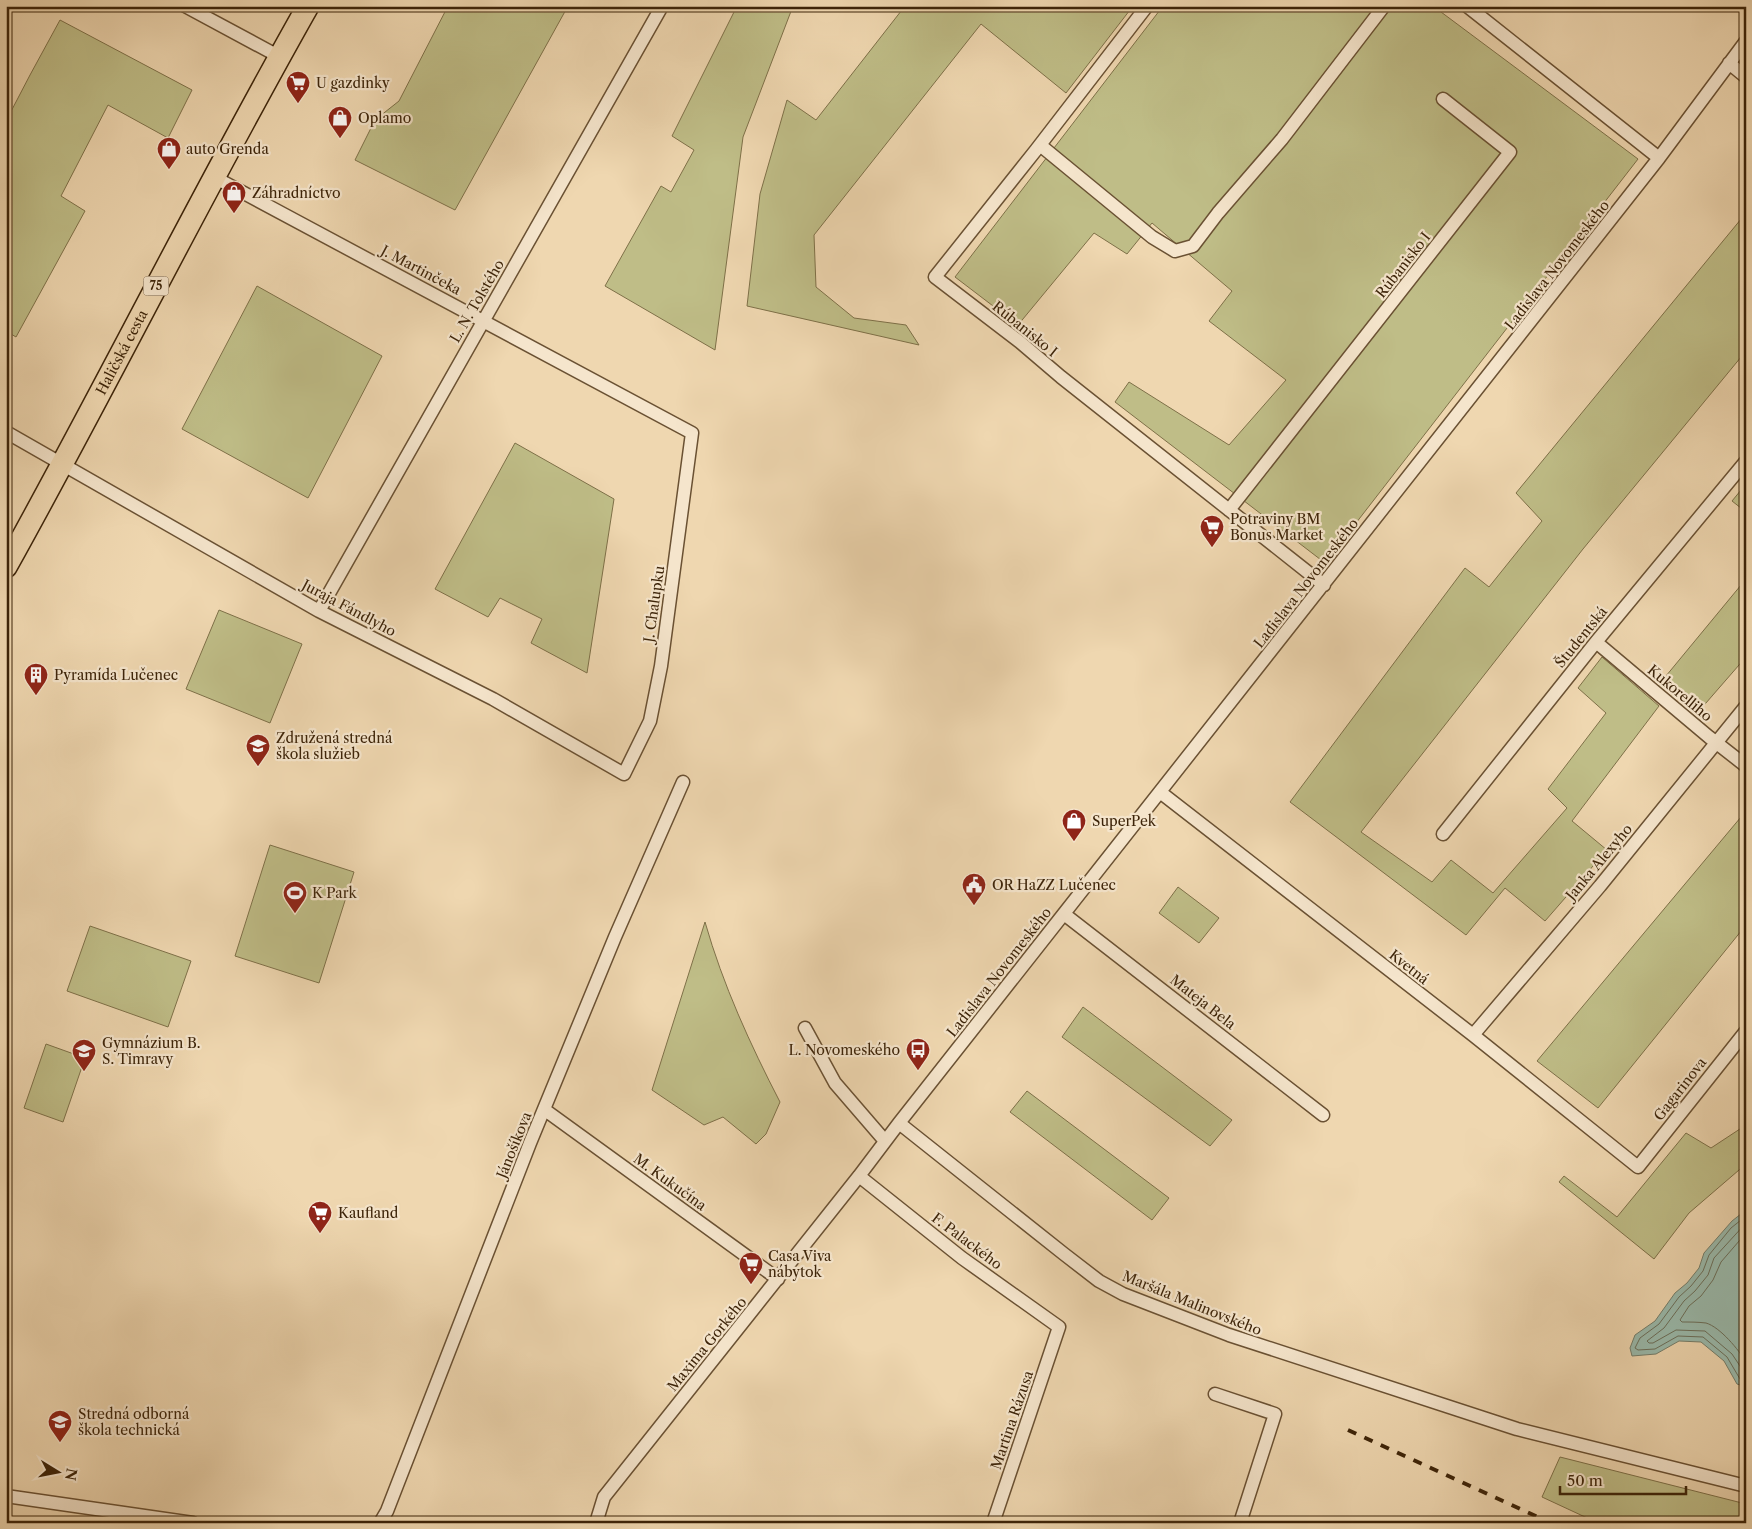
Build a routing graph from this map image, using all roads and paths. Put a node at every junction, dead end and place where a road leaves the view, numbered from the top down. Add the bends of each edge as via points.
1 (185, 6) edge
2 (308, 6) edge
3 (662, 6) edge
4 (1146, 6) edge
5 (1384, 6) edge
6 (1467, 6) edge
7 (1746, 41) edge
8 (280, 57) junction
9 (1729, 63) junction
10 (1746, 77) edge
11 (1443, 99) dead end
12 (1040, 145) junction
13 (1659, 158) junction
14 (214, 176) junction
15 (483, 320) junction
16 (6, 432) edge
17 (692, 433) joint
18 (1746, 461) edge
19 (63, 465) junction
20 (1229, 510) junction
21 (6, 567) edge
22 (1324, 585) junction
23 (319, 611) junction
24 (1596, 642) junction
25 (1746, 706) edge
26 (1716, 743) junction
27 (1746, 766) edge
28 (624, 774) joint
29 (683, 782) dead end
30 (1160, 792) junction
31 (1443, 834) dead end
32 (1064, 914) junction
33 (805, 1028) dead end
34 (1746, 1031) edge
35 (1473, 1035) junction
36 (545, 1110) junction
37 (1323, 1115) dead end
38 (899, 1123) junction
39 (886, 1140) junction
40 (1638, 1167) joint
41 (859, 1176) junction
42 (778, 1279) junction
43 (1059, 1327) joint
44 (1216, 1394) dead end
45 (1746, 1486) edge
46 (6, 1496) edge
47 (193, 1523) edge
48 (380, 1523) edge
49 (596, 1523) edge
50 (993, 1523) edge
51 (1240, 1523) edge

1 - 8 street
2 - 8 main road, Haličská cesta / 75
3 - 15 street, L. N. Tolstého
4 - 12 street, Rúbanisko I
5 - 12 street via 1282,139 1193,246 1174,251 1152,237
6 - 13 street
7 - 9 street, Ladislava Novomeského
8 - 14 main road, Haličská cesta / 75
9 - 10 street
9 - 13 street, Ladislava Novomeského
11 - 20 street, Rúbanisko I via 1510,152
12 - 20 street, Rúbanisko I via 934,277
13 - 22 street, Ladislava Novomeského
14 - 15 street, J. Martinčeka
14 - 19 main road, Haličská cesta / 75
15 - 17 street, J. Martinčeka
15 - 23 street, L. N. Tolstého
16 - 19 street, Juraja Fándlyho
17 - 28 street, J. Chalupku via 661,666 650,721
18 - 24 street, Študentská
19 - 21 main road, Haličská cesta / 75
19 - 23 street, Juraja Fándlyho
20 - 22 street, Rúbanisko I
22 - 30 street, Ladislava Novomeského
23 - 28 street, Juraja Fándlyho via 493,699
24 - 26 street, Kukorelliho
24 - 31 street, Študentská
25 - 26 street, Janka Alexyho
26 - 27 street, Kukorelliho
26 - 35 street, Janka Alexyho
29 - 36 street, Jánošíkova via 615,937
30 - 32 street, Ladislava Novomeského
30 - 35 street, Kvetná
32 - 37 street, Mateja Bela
32 - 38 street, Ladislava Novomeského
33 - 39 street via 835,1082
34 - 40 street, Gagarinova
35 - 40 street, Kvetná
36 - 42 street, M. Kukučína
36 - 48 street, Jánošíkova
38 - 39 street, Ladislava Novomeského
38 - 45 street, Maršála Malinovského via 1099,1281 1123,1294 1229,1336 1516,1429
39 - 41 street, Maxima Gorkého
41 - 42 street, Maxima Gorkého
41 - 43 street, F. Palackého via 962,1258
42 - 49 street, Maxima Gorkého via 604,1497
43 - 50 street, Martina Rázusa
44 - 51 street via 1275,1414
46 - 47 street

